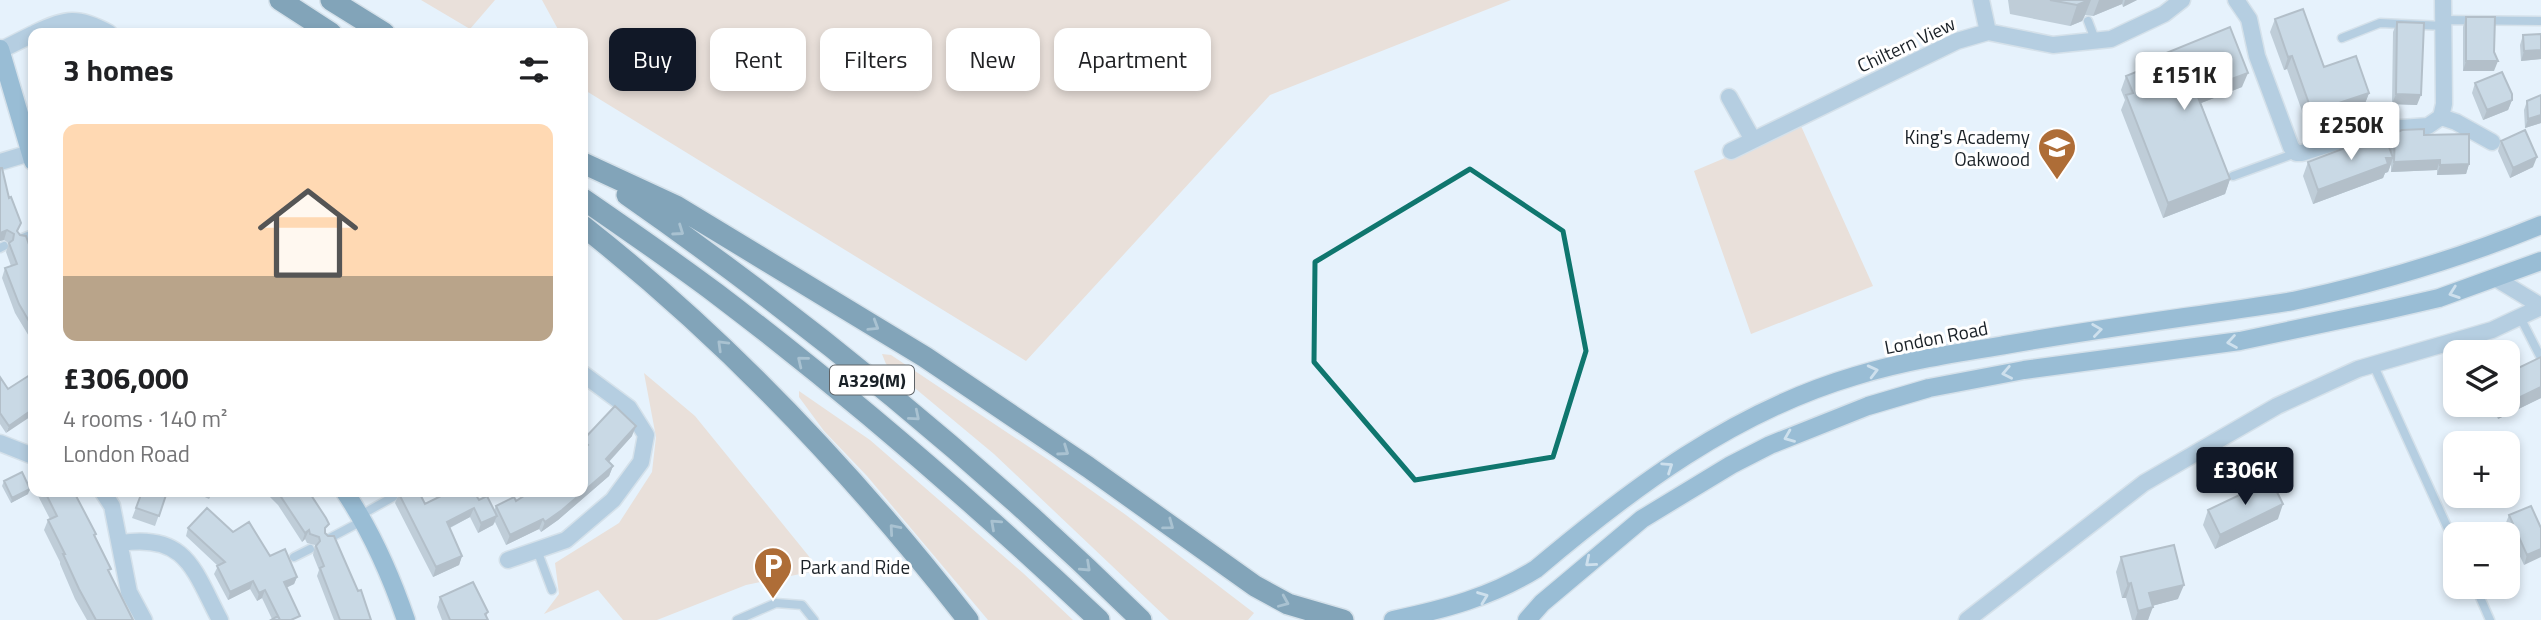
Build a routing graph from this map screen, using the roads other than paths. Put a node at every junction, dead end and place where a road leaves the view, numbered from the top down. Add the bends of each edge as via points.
1 (280, 0) edge
2 (331, 0) edge
3 (1981, 0) edge
4 (2182, 0) edge
5 (2236, 0) edge
6 (2443, 0) edge
7 (2088, 21) edge
8 (2541, 21) edge
9 (2444, 23) junction
10 (45, 28) edge
11 (100, 28) edge
12 (323, 28) edge
13 (376, 28) edge
14 (1988, 32) junction
15 (28, 37) edge
16 (2342, 38) dead end
17 (2096, 42) junction
18 (0, 50) edge
19 (1729, 97) dead end
20 (2441, 117) junction
21 (1752, 140) junction
22 (2492, 142) dead end
23 (28, 144) edge
24 (1731, 151) dead end
25 (2296, 153) junction
26 (28, 158) edge
27 (0, 162) edge
28 (588, 165) edge
29 (588, 167) edge
30 (2233, 176) dead end
31 (588, 203) edge
32 (2541, 225) edge
33 (588, 230) edge
34 (28, 236) edge
35 (20, 240) edge
36 (2541, 261) edge
37 (2495, 278) junction
38 (2518, 292) junction
39 (2541, 307) edge
40 (2520, 317) junction
41 (2541, 358) edge
42 (2373, 365) junction
43 (588, 378) edge
44 (0, 443) edge
45 (28, 454) edge
46 (106, 497) edge
47 (348, 497) edge
48 (393, 497) dead end
49 (360, 518) junction
50 (2445, 522) edge
51 (328, 539) edge
52 (121, 543) junction
53 (310, 549) dead end
54 (537, 550) junction
55 (293, 557) dead end
56 (508, 560) dead end
57 (552, 590) dead end
58 (2481, 599) edge
59 (1985, 615) edge
60 (144, 620) edge
61 (220, 620) edge
62 (405, 620) edge
63 (737, 620) edge
64 (814, 620) edge
65 (968, 620) edge
66 (1099, 620) edge
67 (1141, 620) edge
68 (1343, 620) edge
69 (1393, 620) edge
70 (1527, 620) edge
71 (1967, 620) edge
72 (2490, 620) edge

1 - 12 highway
2 - 13 highway
3 - 14 street
4 - 17 street, Chiltern View via 2139,28
5 - 25 street via 2249,19 2257,56
6 - 9 street
7 - 17 lane
8 - 9 lane
9 - 16 lane via 2380,23
9 - 20 street
10 - 11 street via 77,20
14 - 17 street, Chiltern View via 2053,45
14 - 21 street, Chiltern View via 1957,41
15 - 18 street
18 - 23 main road
19 - 21 street
20 - 22 street
20 - 25 street via 2428,126 2374,130
21 - 24 street, Chiltern View
25 - 30 lane
26 - 27 street
28 -> 68 highway, A329(M) via 676,206 925,357 1255,586 1288,604
29 -> 67 highway, A329(M) via 704,248 884,390 1015,502
66 -> 31 highway, A329(M) via 945,479 839,391 716,293
69 -> 32 main road, London Road via 1457,606 1500,590 1536,569 1601,515 1691,451 1783,404 1854,376 1972,350 2336,292 2499,243
65 -> 33 highway via 862,492 739,362
34 - 35 lane
36 - 37 main road
37 - 38 street
37 -> 70 main road via 2439,298 2240,341 2024,370 1929,388 1868,406 1770,444 1642,519
38 - 39 street
38 - 40 street
39 - 40 street
40 - 41 lane
40 - 42 street via 2457,342
42 - 50 lane
42 - 59 street via 2277,406 2144,484
43 - 54 street via 629,408 646,435 641,462 613,500 566,540
44 - 45 street
46 - 52 street
47 - 49 main road
48 - 49 lane
49 - 51 lane
49 - 62 main road
52 - 60 street via 129,592
52 - 61 street via 153,542 178,550 190,562
53 - 55 lane
54 - 56 street
54 - 57 lane
58 - 72 lane
59 - 71 street
63 - 64 lane via 776,603 802,605

